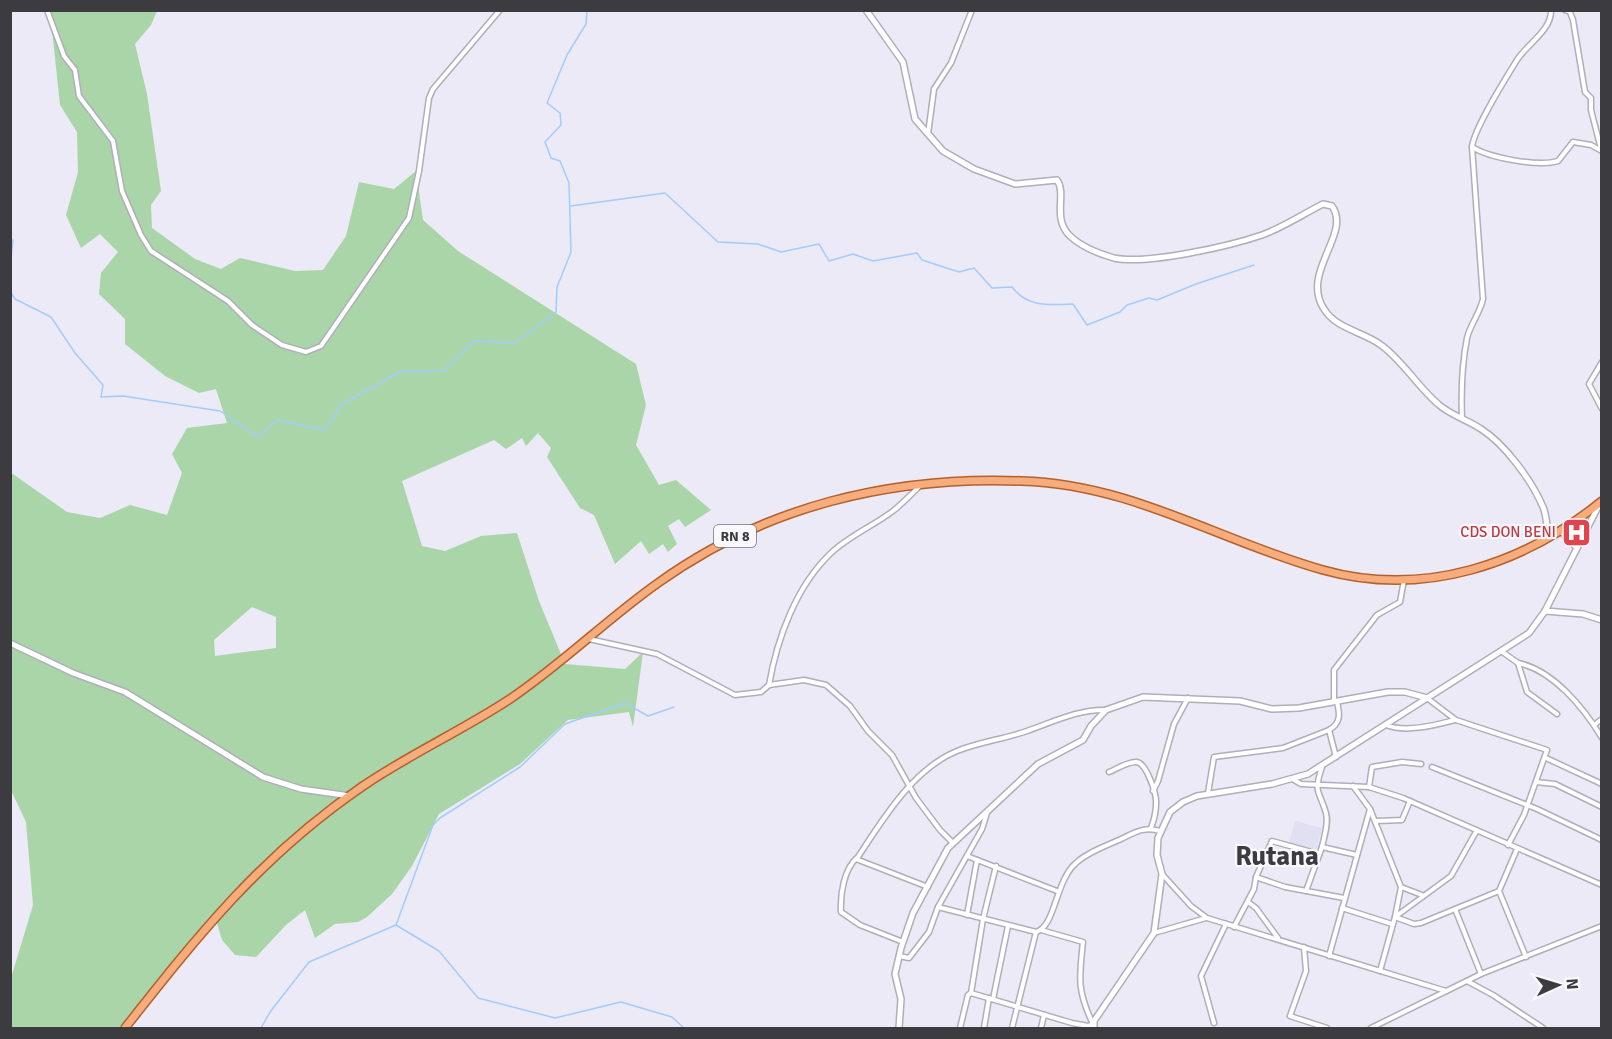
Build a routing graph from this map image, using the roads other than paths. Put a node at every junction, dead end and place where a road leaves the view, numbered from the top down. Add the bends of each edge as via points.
1 (47, 10) edge
2 (500, 10) edge
3 (866, 10) edge
4 (972, 10) edge
5 (1551, 10) edge
6 (1565, 10) edge
7 (927, 135) junction
8 (1472, 147) junction
9 (1601, 150) edge
10 (1602, 362) edge
11 (1602, 409) edge
12 (1462, 418) junction
13 (920, 486) junction
14 (1601, 502) edge
15 (1561, 531) junction
16 (1548, 538) junction
17 (1577, 548) junction
18 (1404, 579) junction
19 (1545, 611) junction
20 (1602, 620) edge
21 (589, 639) junction
22 (10, 643) edge
23 (1501, 651) junction
24 (1518, 663) junction
25 (769, 685) junction
26 (1189, 698) junction
27 (1427, 698) junction
28 (1335, 700) junction
29 (1106, 710) junction
30 (1557, 714) dead end
31 (1602, 719) edge
32 (1456, 720) junction
33 (1386, 725) junction
34 (1594, 725) junction
35 (1329, 730) junction
36 (1602, 738) edge
37 (1336, 758) junction
38 (1545, 758) junction
39 (1421, 764) dead end
40 (1322, 766) junction
41 (1432, 767) dead end
42 (1109, 772) dead end
43 (1294, 780) junction
44 (1536, 782) junction
45 (1601, 783) edge
46 (1316, 784) junction
47 (1352, 786) junction
48 (1369, 787) junction
49 (909, 788) junction
50 (1153, 790) junction
51 (1208, 793) junction
52 (350, 796) junction
53 (1410, 801) junction
54 (1527, 806) junction
55 (1602, 807) edge
56 (1370, 809) junction
57 (987, 813) junction
58 (1376, 821) junction
59 (1151, 828) junction
60 (1160, 831) junction
61 (1476, 832) junction
62 (1602, 840) edge
63 (952, 842) junction
64 (1508, 845) junction
65 (1322, 847) junction
66 (1517, 849) junction
67 (1319, 854) junction
68 (1357, 855) junction
69 (967, 856) junction
70 (856, 859) junction
71 (977, 860) junction
72 (996, 866) junction
73 (1162, 874) junction
74 (1256, 877) junction
75 (1602, 885) edge
76 (928, 887) junction
77 (1401, 887) junction
78 (1057, 891) junction
79 (1499, 891) junction
80 (1306, 892) junction
81 (1422, 895) junction
82 (1344, 898) junction
83 (1248, 902) junction
84 (938, 907) junction
85 (1342, 908) junction
86 (1455, 909) junction
87 (967, 915) junction
88 (1395, 917) junction
89 (1207, 918) junction
90 (983, 919) junction
91 (1226, 924) junction
92 (1393, 924) junction
93 (1008, 926) junction
94 (1602, 926) edge
95 (1234, 927) junction
96 (1039, 931) junction
97 (1154, 933) junction
98 (1278, 939) junction
99 (903, 942) junction
100 (1304, 947) junction
101 (899, 956) junction
102 (1329, 956) junction
103 (1526, 957) junction
104 (1380, 971) junction
105 (1481, 974) junction
106 (1466, 981) junction
107 (1446, 991) junction
108 (971, 993) junction
109 (991, 999) junction
110 (1017, 1006) junction
111 (1044, 1015) junction
112 (1072, 1023) junction
113 (1214, 1023) dead end
114 (1094, 1027) edge
115 (125, 1029) edge
116 (899, 1029) edge
117 (960, 1029) edge
118 (984, 1029) edge
119 (1012, 1029) edge
120 (1041, 1029) edge
121 (1071, 1029) edge
122 (1327, 1029) edge
123 (1371, 1029) edge
124 (1543, 1029) edge

1 - 2 street via 64,56 75,70 79,96 112,141 122,191 146,244 158,257 228,301 252,325 282,345 306,352 321,346 403,230 413,201 429,98
3 - 7 street via 903,62 915,119
4 - 7 street via 951,63 934,89
5 - 8 street via 1550,20 1518,58
6 - 9 street via 1573,20 1585,92 1591,98
7 - 12 street via 953,158 1015,184 1057,180 1060,217 1068,234 1116,258 1167,256 1240,242 1286,225 1323,204 1332,206 1336,226 1317,275 1316,291 1324,309 1330,318 1379,343 1439,406
8 - 9 street via 1543,164 1558,161 1573,142
8 - 12 street via 1483,299 1467,338
10 - 11 street via 1589,384
12 - 16 street via 1503,446 1544,508
13 - 18 main road, RN 8 via 1018,480 1080,486 1155,507 1322,570
13 - 21 main road, RN 8 via 838,498 742,532 655,585
13 - 25 street via 894,510 832,552 818,567 796,601 774,656
14 - 15 main road, RN 8
14 - 17 street
15 - 16 main road, RN 8
15 - 17 street
16 - 18 main road, RN 8 via 1489,566 1438,577
17 - 19 street
18 - 28 street via 1400,602 1377,615 1334,670
19 - 20 street
19 - 23 street via 1529,633
21 - 25 street via 657,654 729,693 761,692
21 - 52 main road, RN 8 via 508,700
22 - 52 street via 125,692 263,777 301,789
23 - 24 street
23 - 27 street
24 - 30 street via 1527,692
24 - 34 street via 1535,666 1545,674
25 - 49 street via 804,680 832,688 892,754
26 - 28 street via 1240,701 1272,709
26 - 29 street via 1143,697
26 - 50 street via 1174,724
27 - 28 street via 1388,692
27 - 32 street
27 - 33 street
28 - 35 street via 1339,718
29 - 49 street via 1087,710 1006,739 957,751
29 - 57 street via 1083,740 1038,764
31 - 34 street
32 - 33 street via 1433,727
32 - 38 street via 1542,747 1547,750
33 - 37 street
34 - 36 street
35 - 37 street
35 - 51 street via 1283,748 1214,758
37 - 40 street
38 - 44 street
38 - 45 street
39 - 48 street via 1402,762 1372,767
40 - 43 street
40 - 46 street
41 - 54 street
42 - 50 street via 1138,762
43 - 46 street
43 - 51 street
44 - 54 street
44 - 55 street via 1555,784
46 - 47 street
46 - 65 street via 1317,796 1327,814
47 - 48 street
47 - 56 street
48 - 53 street
49 - 63 street
49 - 70 street
50 - 59 street via 1156,808
51 - 60 street via 1176,806
52 - 115 main road, RN 8 via 296,837 221,909
53 - 58 street via 1401,820
53 - 61 street
54 - 62 street
54 - 64 street
56 - 58 street
56 - 68 street
57 - 63 street
57 - 69 street
58 - 77 street
59 - 60 street
59 - 78 street via 1075,863
60 - 73 street via 1157,855
61 - 64 street
61 - 81 street via 1455,871
63 - 76 street
64 - 66 street
65 - 67 street
65 - 68 street
66 - 75 street
66 - 79 street
67 - 74 street via 1272,841
67 - 80 street
68 - 82 street
69 - 71 street
69 - 84 street
70 - 76 street
70 - 99 street via 846,876 841,912 860,925
71 - 72 street
71 - 87 street
72 - 78 street
72 - 90 street
73 - 89 street
73 - 97 street
74 - 80 street
74 - 83 street
76 - 99 street
77 - 81 street
77 - 88 street
78 - 96 street via 1049,923
79 - 86 street
79 - 103 street
80 - 82 street
81 - 88 street
82 - 85 street
83 - 95 street
83 - 98 street
84 - 87 street
84 - 101 street via 929,932 909,958
85 - 92 street
85 - 102 street
86 - 88 street via 1414,924
86 - 105 street
87 - 90 street
88 - 92 street
89 - 91 street
89 - 97 street
90 - 93 street
90 - 108 street
91 - 95 street
91 - 113 street via 1201,976
92 - 104 street
93 - 96 street
93 - 109 street
94 - 103 street
95 - 98 street
96 - 110 street
96 - 114 street via 1083,942 1081,1000
97 - 114 street
98 - 100 street
99 - 101 street
100 - 102 street
100 - 122 street via 1306,971 1290,1016
101 - 116 street via 895,974 901,999
102 - 104 street
103 - 105 street
104 - 107 street
105 - 106 street
106 - 107 street
106 - 124 street
107 - 123 street
108 - 109 street
108 - 117 street
109 - 110 street
109 - 118 street
110 - 111 street
110 - 119 street
111 - 112 street
111 - 120 street
112 - 114 street
112 - 121 street

